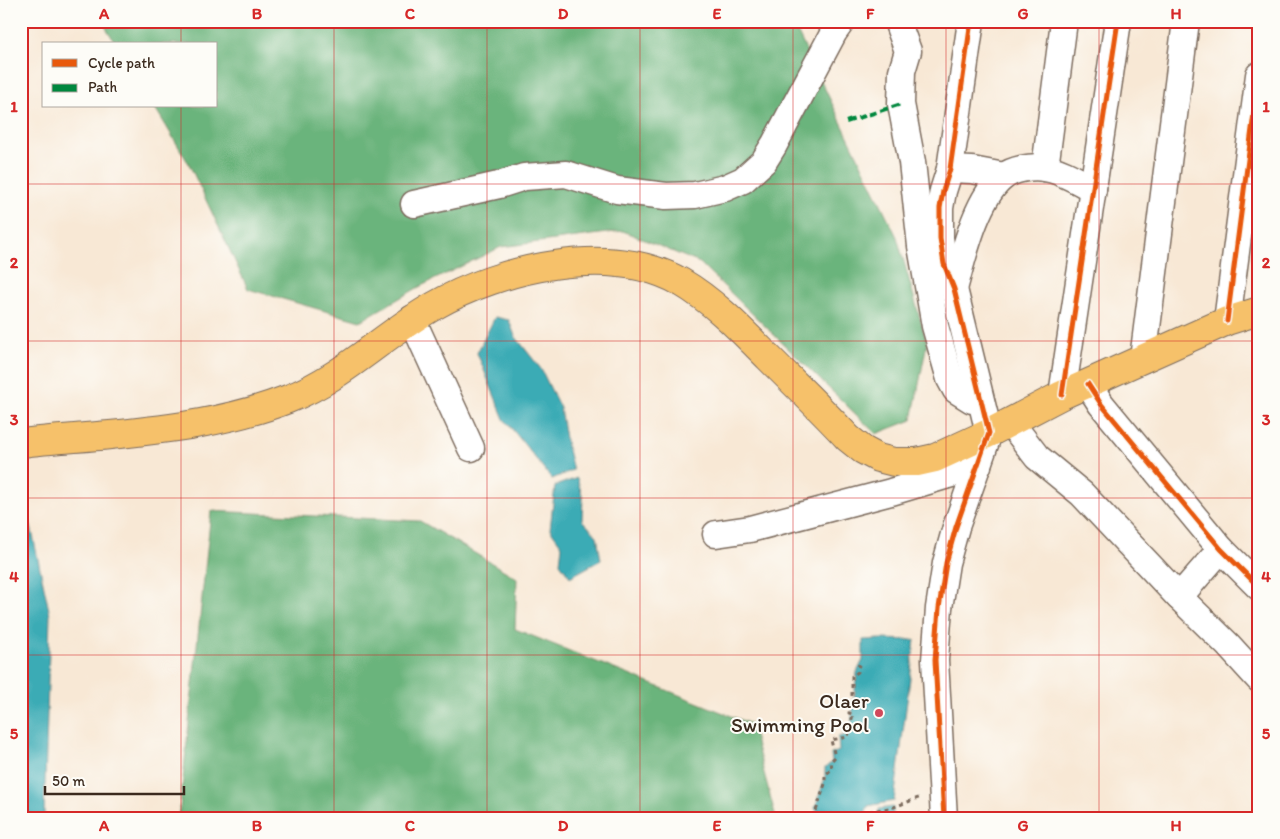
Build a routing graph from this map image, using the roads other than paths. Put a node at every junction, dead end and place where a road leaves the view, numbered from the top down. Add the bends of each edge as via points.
1 (842, 21) edge
2 (897, 21) edge
3 (971, 21) edge
4 (1064, 21) edge
5 (1118, 21) edge
6 (1186, 21) edge
7 (1259, 75) edge
8 (1045, 168) junction
9 (950, 169) junction
10 (1004, 176) junction
11 (1093, 189) junction
12 (414, 204) dead end
13 (954, 289) junction
14 (1259, 310) edge
15 (412, 319) junction
16 (1226, 322) junction
17 (1143, 359) junction
18 (1088, 384) junction
19 (1062, 395) junction
20 (980, 400) junction
21 (1000, 427) junction
22 (24, 443) edge
23 (471, 448) dead end
24 (978, 466) junction
25 (716, 534) dead end
26 (1221, 549) junction
27 (1259, 587) edge
28 (1179, 597) junction
29 (1259, 679) edge
30 (944, 818) edge

1 - 12 street via 764,161 743,180 725,188 666,196 617,190 566,174 546,175 524,177
2 - 20 street via 908,51 902,71 900,104 912,162 921,246 935,326 956,390 972,400
3 - 9 street
4 - 8 street
5 - 11 street
6 - 17 street
7 - 16 street
8 - 10 street via 1019,170
8 - 11 street
9 - 10 street
9 - 13 street via 940,208 940,238 944,264
10 - 13 street via 981,207
11 - 19 street
13 - 20 street
14 - 16 main road
15 - 21 main road via 466,289 541,267 574,263 634,265 680,282 728,316 848,438 878,458 918,462 935,458
15 - 22 main road via 324,382 288,399 233,417 110,435
15 - 23 street
16 - 17 main road
17 - 18 main road
18 - 19 main road
18 - 26 street
19 - 21 main road
20 - 21 street
21 - 24 street
21 - 28 street via 1082,494
24 - 25 street via 750,529
24 - 30 street via 946,563 939,608 936,660
26 - 27 street
26 - 28 street
28 - 29 street

